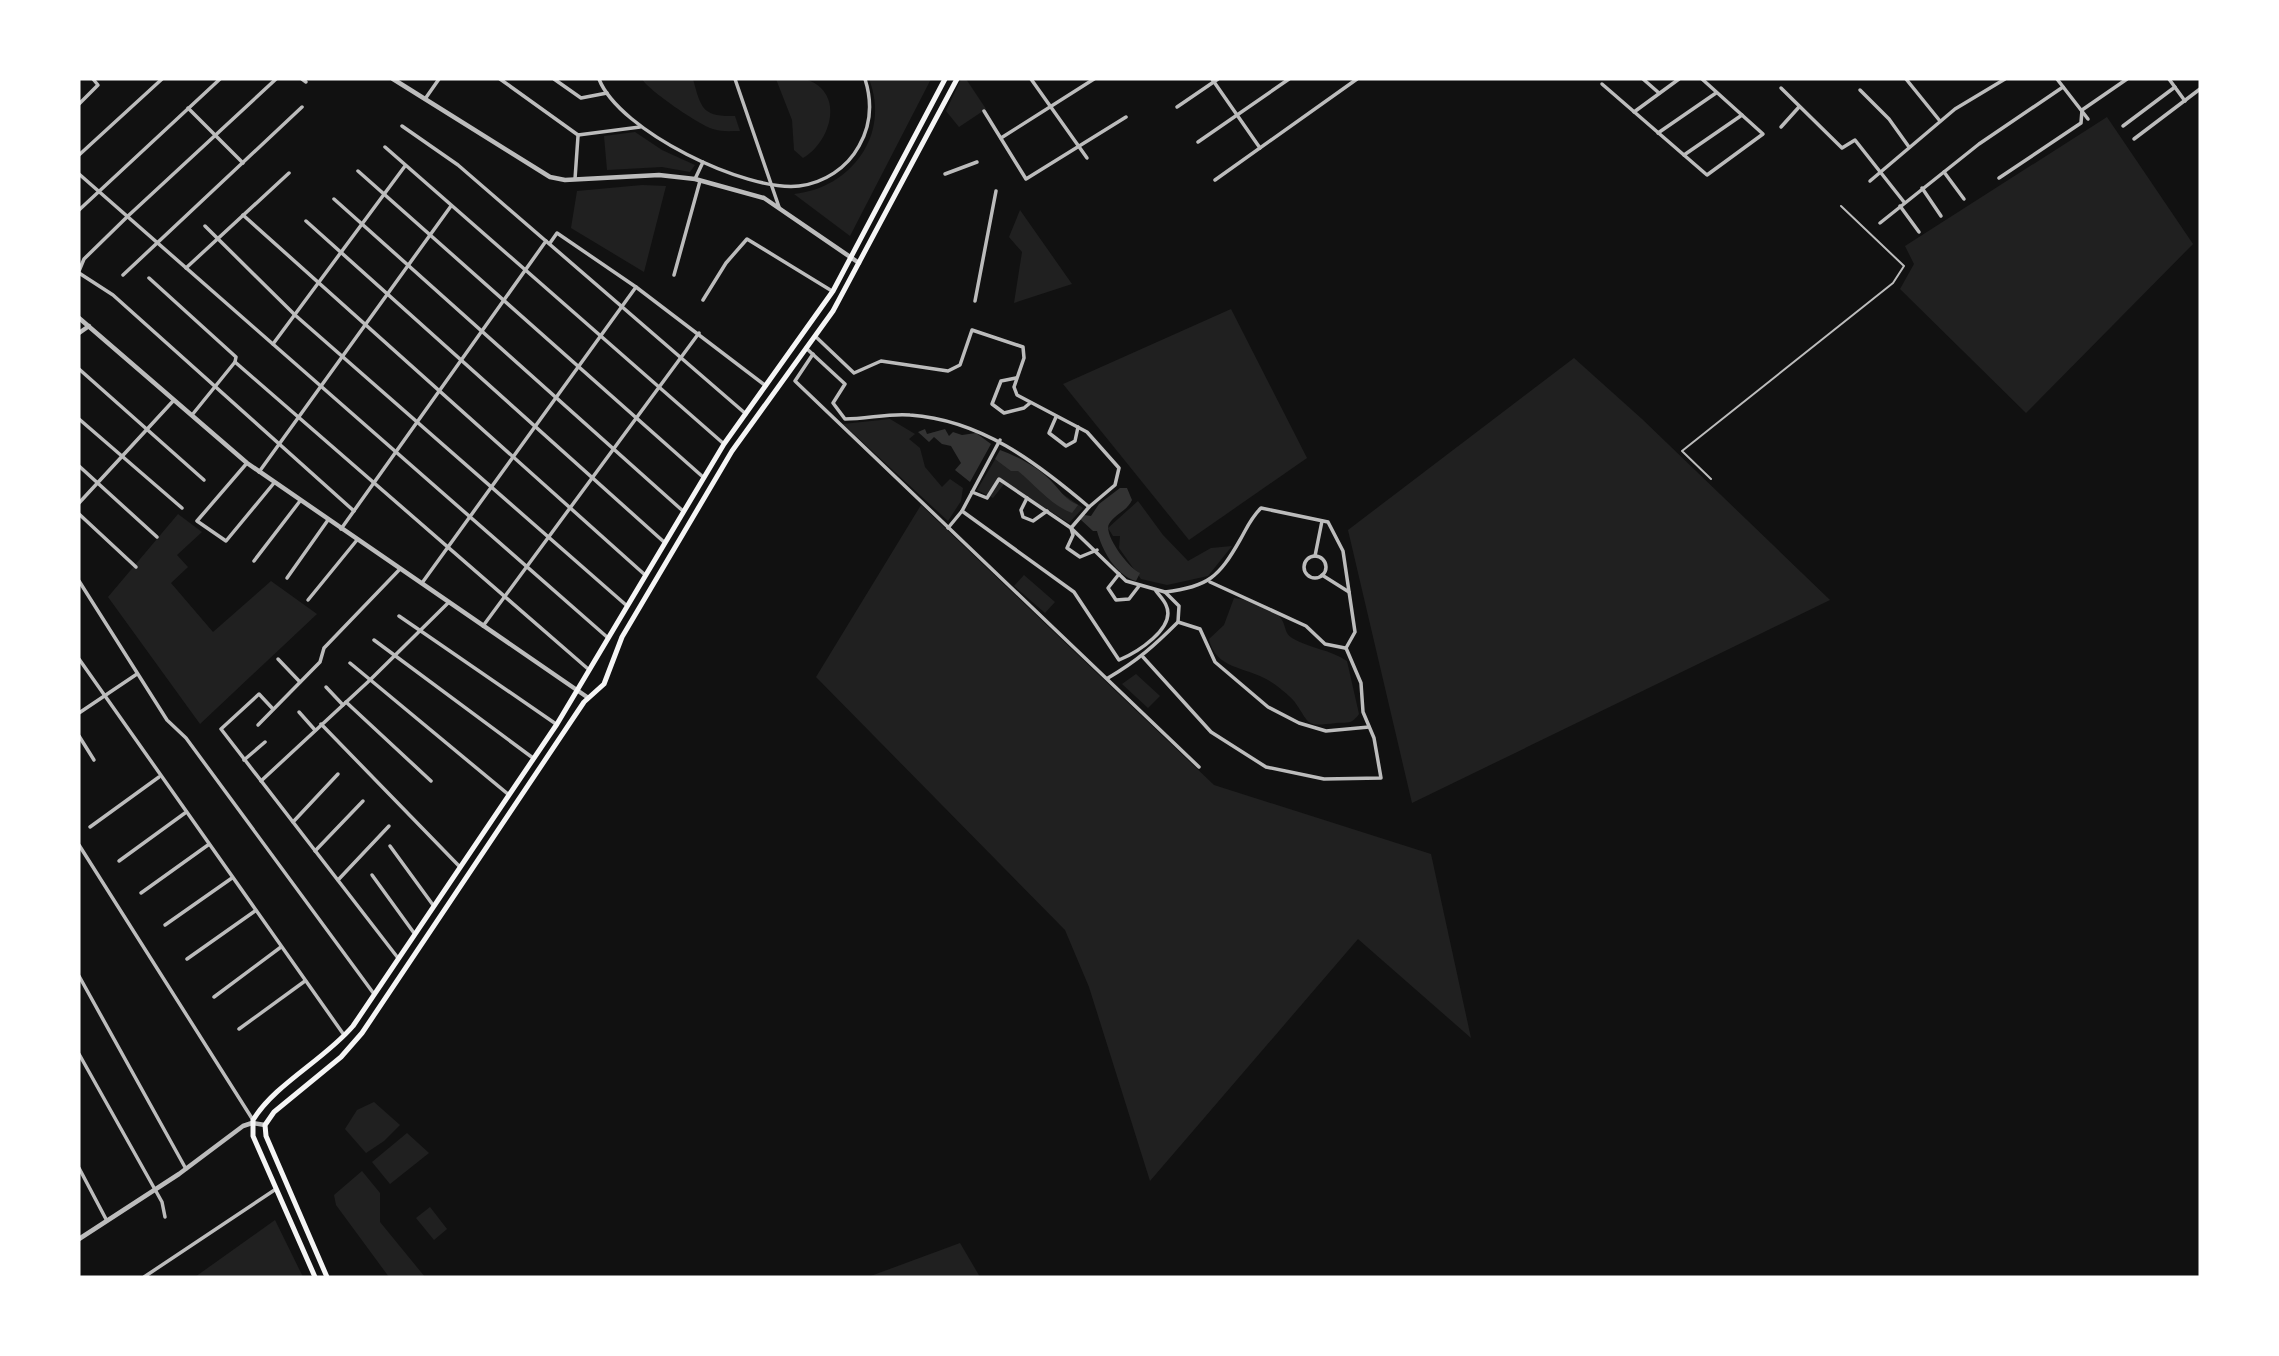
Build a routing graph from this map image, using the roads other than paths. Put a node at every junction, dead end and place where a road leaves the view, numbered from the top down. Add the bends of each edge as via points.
1 (93, 79) edge
2 (162, 79) edge
3 (220, 79) edge
4 (276, 79) edge
5 (393, 79) edge
6 (439, 79) edge
7 (500, 79) edge
8 (554, 79) edge
9 (599, 79) edge
10 (735, 79) edge
11 (865, 79) edge
12 (945, 79) edge
13 (957, 79) edge
14 (1031, 79) edge
15 (1094, 79) edge
16 (1289, 79) edge
17 (1357, 79) edge
18 (1643, 79) edge
19 (1679, 79) edge
20 (1702, 79) edge
21 (1906, 79) edge
22 (2006, 79) edge
23 (2057, 79) edge
24 (2127, 79) edge
25 (2169, 79) edge
26 (1215, 80) edge
27 (1602, 84) dead end
28 (2063, 87) junction
29 (2175, 87) junction
30 (1781, 88) dead end
31 (2200, 89) edge
32 (1860, 90) dead end
33 (607, 93) junction
34 (1660, 93) junction
35 (1716, 93) junction
36 (425, 99) junction
37 (2185, 101) junction
38 (79, 104) edge
39 (1050, 106) junction
40 (302, 107) dead end
41 (1177, 107) dead end
42 (1799, 107) junction
43 (188, 108) junction
44 (2082, 110) junction
45 (984, 111) dead end
46 (1634, 112) junction
47 (1237, 114) junction
48 (1742, 115) junction
49 (1126, 117) dead end
50 (2088, 119) dead end
51 (1941, 121) junction
52 (2123, 125) dead end
53 (402, 126) dead end
54 (641, 127) junction
55 (1781, 127) dead end
56 (1658, 133) junction
57 (217, 135) junction
58 (578, 135) junction
59 (1001, 138) junction
60 (2134, 139) dead end
61 (1198, 142) dead end
62 (385, 147) dead end
63 (1079, 147) junction
64 (1909, 147) junction
65 (1260, 148) junction
66 (79, 155) edge
67 (1684, 155) junction
68 (1087, 158) dead end
69 (703, 162) junction
70 (976, 162) dead end
71 (243, 163) junction
72 (405, 166) junction
73 (358, 170) dead end
74 (1882, 171) junction
75 (1944, 172) junction
76 (289, 173) dead end
77 (79, 174) edge
78 (945, 174) dead end
79 (1999, 178) dead end
80 (575, 179) junction
81 (697, 180) junction
82 (1215, 180) dead end
83 (1870, 181) dead end
84 (771, 184) junction
85 (1922, 188) junction
86 (98, 190) junction
87 (996, 191) dead end
88 (384, 194) junction
89 (334, 199) dead end
90 (1964, 199) dead end
91 (1902, 204) junction
92 (450, 206) junction
93 (1841, 206) dead end
94 (779, 207) junction
95 (79, 210) edge
96 (243, 215) junction
97 (128, 216) junction
98 (1941, 216) dead end
99 (306, 221) dead end
100 (1880, 223) dead end
101 (362, 224) junction
102 (205, 226) dead end
103 (1919, 232) dead end
104 (430, 235) junction
105 (217, 239) junction
106 (548, 242) junction
107 (157, 243) junction
108 (340, 252) junction
109 (851, 258) junction
110 (860, 263) junction
111 (408, 265) junction
112 (186, 268) junction
113 (525, 271) junction
114 (79, 272) edge
115 (123, 275) dead end
116 (674, 275) dead end
117 (149, 278) dead end
118 (317, 284) junction
119 (636, 287) junction
120 (833, 291) junction
121 (387, 295) junction
122 (504, 300) junction
123 (702, 300) dead end
124 (975, 301) dead end
125 (622, 306) junction
126 (295, 315) junction
127 (79, 318) edge
128 (89, 326) junction
129 (364, 326) junction
130 (482, 331) junction
131 (79, 333) edge
132 (699, 334) junction
133 (600, 336) junction
134 (815, 336) junction
135 (273, 344) junction
136 (806, 348) junction
137 (813, 354) junction
138 (342, 356) junction
139 (681, 358) junction
140 (461, 361) junction
141 (235, 362) junction
142 (579, 365) junction
143 (79, 369) edge
144 (1016, 378) junction
145 (766, 386) junction
146 (214, 387) junction
147 (321, 387) junction
148 (659, 388) junction
149 (439, 392) junction
150 (556, 397) junction
151 (174, 400) junction
152 (1030, 403) junction
153 (746, 414) junction
154 (192, 415) junction
155 (299, 417) junction
156 (1056, 417) junction
157 (637, 418) junction
158 (79, 419) edge
159 (417, 422) junction
160 (535, 426) junction
161 (1078, 428) junction
162 (147, 431) junction
163 (1000, 440) junction
164 (724, 444) junction
165 (278, 446) junction
166 (614, 449) junction
167 (395, 453) junction
168 (121, 457) junction
169 (513, 457) junction
170 (247, 463) junction
171 (79, 466) edge
172 (259, 472) junction
173 (703, 477) junction
174 (593, 478) junction
175 (1711, 479) dead end
176 (204, 480) dead end
177 (97, 483) junction
178 (274, 483) junction
179 (374, 483) junction
180 (491, 488) junction
181 (972, 492) junction
182 (1027, 498) junction
183 (300, 501) junction
184 (79, 503) edge
185 (1089, 507) junction
186 (182, 508) dead end
187 (570, 508) junction
188 (354, 511) junction
189 (683, 511) junction
190 (962, 511) junction
191 (1047, 511) junction
192 (79, 514) edge
193 (469, 518) junction
194 (328, 520) junction
195 (1322, 521) junction
196 (948, 528) junction
197 (1071, 528) junction
198 (341, 529) junction
199 (157, 537) dead end
200 (548, 538) junction
201 (357, 540) junction
202 (664, 542) junction
203 (448, 547) junction
204 (1097, 550) junction
205 (1315, 556) junction
206 (254, 561) dead end
207 (135, 567) dead end
208 (526, 568) junction
209 (400, 569) junction
210 (644, 574) junction
211 (1119, 574) junction
212 (1322, 575) junction
213 (287, 578) dead end
214 (79, 582) edge
215 (1210, 582) junction
216 (421, 584) junction
217 (1139, 586) junction
218 (1154, 590) junction
219 (1165, 592) junction
220 (1349, 592) junction
221 (505, 597) junction
222 (308, 600) dead end
223 (448, 603) junction
224 (626, 605) junction
225 (399, 616) dead end
226 (1178, 622) junction
227 (483, 626) junction
228 (420, 631) junction
229 (607, 638) junction
230 (374, 640) dead end
231 (1148, 644) junction
232 (1152, 648) junction
233 (1346, 648) junction
234 (394, 656) junction
235 (1143, 657) junction
236 (79, 659) edge
237 (278, 659) dead end
238 (350, 663) dead end
239 (587, 668) junction
240 (137, 674) junction
241 (1108, 678) junction
242 (370, 680) junction
243 (300, 681) junction
244 (326, 687) dead end
245 (576, 690) junction
246 (104, 696) junction
247 (587, 696) junction
248 (344, 703) junction
249 (273, 709) junction
250 (299, 712) dead end
251 (79, 713) edge
252 (321, 724) junction
253 (557, 724) junction
254 (258, 725) dead end
255 (1369, 727) junction
256 (315, 730) junction
257 (79, 736) edge
258 (265, 743) dead end
259 (534, 759) junction
260 (94, 760) dead end
261 (244, 760) junction
262 (1199, 767) dead end
263 (338, 774) dead end
264 (159, 777) junction
265 (261, 781) junction
266 (431, 781) dead end
267 (509, 795) junction
268 (363, 801) dead end
269 (185, 813) junction
270 (293, 822) junction
271 (389, 826) dead end
272 (90, 827) dead end
273 (79, 845) edge
274 (208, 845) junction
275 (390, 846) dead end
276 (316, 851) junction
277 (119, 861) dead end
278 (460, 867) junction
279 (372, 875) dead end
280 (232, 878) junction
281 (338, 880) junction
282 (141, 893) dead end
283 (433, 905) junction
284 (256, 912) junction
285 (165, 925) dead end
286 (414, 933) junction
287 (281, 947) junction
288 (398, 958) junction
289 (187, 959) dead end
290 (79, 976) edge
291 (305, 981) junction
292 (374, 995) junction
293 (214, 997) dead end
294 (239, 1029) dead end
295 (344, 1036) junction
296 (79, 1054) edge
297 (252, 1122) junction
298 (265, 1125) junction
299 (79, 1168) edge
300 (186, 1169) junction
301 (276, 1189) junction
302 (155, 1190) junction
303 (165, 1217) dead end
304 (107, 1221) junction
305 (79, 1239) edge
306 (144, 1277) edge
307 (315, 1277) edge
308 (327, 1277) edge

1 - 38 street via 98,85
2 - 66 street
3 - 43 street
4 - 57 street
5 - 36 street
6 - 36 street
7 - 58 street
8 - 33 street via 581,99
9 - 33 street
10 - 84 street
11 - 84 street via 869,118 849,161 808,185
12 - 109 main road
13 - 110 main road
14 - 39 street
15 - 39 street
16 - 47 street
17 - 65 street
18 - 34 street
19 - 34 street
20 - 35 street
21 - 51 street
22 - 51 street
23 - 28 street
24 - 44 street
25 - 29 street
26 - 41 street
26 - 47 street
27 - 46 street
28 - 44 street
28 - 75 street
29 - 37 street
29 - 52 street
30 - 42 street
31 - 37 street
32 - 64 street
33 - 54 street
34 - 46 street
35 - 48 street
35 - 56 street
36 - 80 street via 550,177
37 - 60 street
39 - 59 street
39 - 63 street
40 - 71 street
42 - 55 street
42 - 74 street via 1842,148 1855,139
43 - 57 street
43 - 86 street
44 - 50 street
44 - 79 street via 2081,123
45 - 59 street
46 - 56 street
47 - 61 street
47 - 65 street
48 - 67 street
48 - 67 street via 1763,134 1707,175
49 - 63 street
51 - 64 street
53 - 106 street via 458,164
54 - 58 street
54 - 69 street
56 - 67 street
57 - 71 street
57 - 97 street
58 - 80 street
59 - 63 street via 1026,178
62 - 72 street
63 - 68 street
64 - 74 street
65 - 82 street
69 - 81 street
69 - 84 street
70 - 78 street
71 - 107 street
72 - 88 street
72 - 92 street
73 - 88 street
74 - 83 street
74 - 91 street
75 - 85 street
75 - 90 street
76 - 96 street
77 - 86 street
80 - 81 street via 659,174
81 - 94 street via 764,198
81 - 116 street
84 - 94 street
85 - 91 street
85 - 98 street
86 - 95 street
86 - 97 street
87 - 124 street
88 - 101 street
88 - 104 street
89 - 101 street
91 - 100 street
91 - 103 street
92 - 104 street
92 - 113 street
93 - 175 lane via 1904,266 1901,274 1682,451
94 - 109 street
96 - 105 street
96 - 118 street
97 - 107 street
97 - 114 street via 84,259
99 - 108 street
101 - 108 street
101 - 111 street
102 - 105 street
104 - 111 street
104 - 122 street
105 - 112 street
105 - 126 street
106 - 113 street
106 - 119 street via 557,233
106 - 125 street
107 - 112 street
107 - 115 street
108 - 118 street
108 - 121 street
109 - 110 street
109 - 120 main road
110 - 134 main road
111 - 121 street
111 - 130 street
112 - 135 street
113 - 122 street
113 - 133 street
114 - 146 street via 114,295
117 - 141 street via 236,357
118 - 126 street
118 - 129 street
119 - 125 street
119 - 132 street
120 - 123 street via 747,239
120 - 145 main road
121 - 129 street
121 - 140 street
122 - 130 street
122 - 142 street
125 - 133 street
125 - 139 street
126 - 135 street
126 - 138 street
127 - 128 street
128 - 131 street
128 - 151 street
129 - 138 street
129 - 149 street
130 - 140 street
130 - 150 street
132 - 139 street
132 - 145 street
133 - 142 street
133 - 148 street
134 - 136 main road
134 - 144 street via 854,373 881,361 948,371 960,365 972,330 1023,347
135 - 147 street
136 - 137 street
136 - 247 main road via 732,451 622,637 604,684
137 - 163 street via 845,384 833,403 845,419 906,414 942,418
137 - 196 street via 795,381
138 - 147 street
138 - 159 street
139 - 148 street
139 - 153 street
140 - 149 street
140 - 160 street
141 - 146 street
141 - 155 street
142 - 150 street
142 - 157 street
143 - 162 street
144 - 152 street via 1017,395
144 - 152 street via 1000,381 992,404 1004,412
145 - 153 main road
146 - 154 street
146 - 165 street
147 - 155 street
147 - 167 street
148 - 157 street
148 - 164 street
149 - 159 street
149 - 169 street
150 - 160 street
150 - 166 street
151 - 154 street
151 - 162 street
152 - 156 street
153 - 164 main road
154 - 170 street
155 - 165 street
155 - 179 street
156 - 161 street
156 - 161 street via 1049,433 1066,446 1075,441
157 - 166 street
157 - 173 street
158 - 168 street
159 - 167 street
159 - 180 street
160 - 169 street
160 - 174 street
161 - 185 street via 1119,468 1115,485
162 - 168 street
162 - 176 street
163 - 181 street
163 - 185 street
164 - 173 main road
165 - 172 street
165 - 188 street
166 - 174 street
166 - 189 street
167 - 179 street
167 - 193 street
168 - 177 street
168 - 186 street
169 - 180 street
169 - 187 street
170 - 172 street
170 - 178 street via 197,521 226,541
171 - 177 street
172 - 178 street
173 - 189 main road
174 - 187 street
174 - 202 street
177 - 184 street
177 - 199 street
178 - 183 street
179 - 188 street
179 - 203 street
180 - 193 street
180 - 200 street
181 - 182 street via 988,498 999,479
181 - 190 street
182 - 191 street
182 - 191 street via 1021,510 1027,520 1038,519
183 - 194 street
183 - 206 street
185 - 197 street
187 - 200 street
187 - 210 street
188 - 198 street
189 - 202 main road
190 - 196 street
190 - 231 street via 1074,592 1119,660
191 - 197 street
192 - 207 street
193 - 203 street
193 - 208 street
194 - 198 street
194 - 213 street
195 - 205 street
195 - 215 street via 1261,508
195 - 220 street via 1328,522 1343,551
196 - 241 street
197 - 204 street
197 - 204 street via 1069,551 1080,557
198 - 201 street
200 - 208 street
200 - 224 street
201 - 209 street
201 - 222 street
202 - 210 main road
203 - 216 street
203 - 221 street
204 - 211 street
205 - 212 street via 1325,562
205 - 212 street via 1306,560 1305,571 1314,578
208 - 221 street
208 - 229 street
209 - 216 street
209 - 243 street via 324,648 320,662
210 - 224 main road
211 - 217 street
211 - 217 street via 1108,588 1116,600 1129,599
212 - 220 street
214 - 240 street
215 - 219 street
215 - 233 street via 1306,626 1325,643
216 - 223 street
217 - 218 street
218 - 219 street
218 - 231 street via 1167,605 1168,616
219 - 226 street via 1179,606
220 - 233 street via 1355,632
221 - 227 street
221 - 239 street
223 - 227 street
223 - 228 street
224 - 229 main road
225 - 228 street
226 - 232 street
226 - 255 street via 1200,629 1215,662 1268,707 1325,731
227 - 245 street
228 - 234 street
228 - 253 street
229 - 239 main road
230 - 234 street
231 - 232 street
232 - 235 street
233 - 255 street via 1361,683
234 - 242 street
234 - 259 street
235 - 241 street
235 - 255 street via 1211,733 1266,767 1324,779 1381,778
236 - 246 street
237 - 243 street
238 - 242 street
239 - 245 main road
240 - 246 street
240 - 292 street
241 - 262 street
242 - 248 street
242 - 267 street
243 - 249 street
244 - 248 street
245 - 247 street
245 - 253 main road
246 - 251 street
246 - 264 street
247 - 298 main road via 362,1032 341,1057 274,1112
248 - 252 street
248 - 266 street
249 - 254 street
249 - 261 street via 259,694 221,729
250 - 256 street
252 - 256 street
252 - 278 street
253 - 259 main road
256 - 265 street
257 - 260 street
258 - 261 street
259 - 267 main road
261 - 265 street
263 - 270 street
264 - 269 street
264 - 272 street
265 - 270 street
267 - 278 main road
268 - 276 street
269 - 274 street
269 - 277 street
270 - 276 street
271 - 281 street
273 - 297 street
274 - 280 street
274 - 282 street
275 - 283 street
276 - 281 street
278 - 283 main road
279 - 286 street
280 - 284 street
280 - 285 street
281 - 288 street
283 - 286 main road
284 - 287 street
284 - 289 street
286 - 288 main road
287 - 291 street
287 - 293 street
288 - 292 main road
290 - 300 street
291 - 294 street
291 - 295 street
292 - 295 main road
295 - 297 main road
296 - 302 street
297 - 298 street
297 - 300 street
297 - 301 main road via 253,1136
298 - 308 main road
299 - 304 street
300 - 302 street
301 - 306 street
301 - 307 main road
302 - 303 street
302 - 304 street
304 - 305 street

